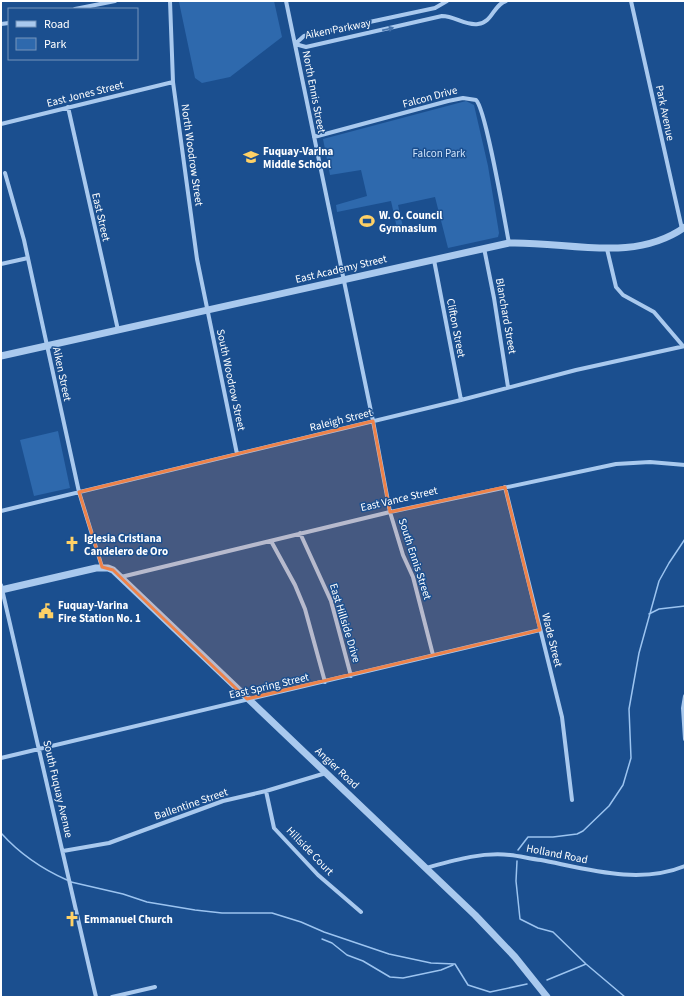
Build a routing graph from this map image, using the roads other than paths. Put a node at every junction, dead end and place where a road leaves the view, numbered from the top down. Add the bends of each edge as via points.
1 (115, 1) edge
2 (170, 1) edge
3 (286, 1) edge
4 (447, 1) edge
5 (506, 1) edge
6 (630, 1) edge
7 (439, 6) junction
8 (81, 8) edge
9 (441, 16) junction
10 (295, 44) junction
11 (173, 82) junction
12 (68, 107) junction
13 (1, 124) edge
14 (314, 137) junction
15 (5, 173) dead end
16 (684, 228) edge
17 (509, 244) junction
18 (484, 248) junction
19 (607, 249) junction
20 (28, 258) junction
21 (434, 260) junction
22 (1, 264) edge
23 (344, 280) junction
24 (207, 310) junction
25 (118, 331) junction
26 (47, 346) junction
27 (684, 346) edge
28 (1, 356) edge
29 (508, 387) junction
30 (461, 400) junction
31 (373, 421) junction
32 (237, 454) junction
33 (685, 465) edge
34 (505, 487) junction
35 (79, 492) junction
36 (1, 511) edge
37 (390, 512) junction
38 (300, 533) junction
39 (271, 541) junction
40 (102, 567) junction
41 (121, 577) junction
42 (1, 589) edge
43 (540, 630) junction
44 (433, 655) junction
45 (351, 676) junction
46 (325, 682) junction
47 (685, 696) edge
48 (247, 699) junction
49 (685, 739) edge
50 (39, 750) junction
51 (1, 758) edge
52 (326, 772) junction
53 (266, 791) junction
54 (572, 800) dead end
55 (63, 852) junction
56 (685, 866) edge
57 (426, 868) junction
58 (361, 912) dead end
59 (154, 987) dead end
60 (96, 997) edge
61 (112, 997) edge
62 (547, 997) edge

1 - 8 street
2 - 11 street, North Woodrow Street
3 - 10 street, North Ennis Street
4 - 7 street, Aiken Parkway
5 - 9 street, Aiken Parkway via 498,6 492,17 479,24 472,25 456,18
6 - 16 street, Park Avenue
7 - 9 street
7 - 10 street, Aiken Parkway via 304,36
10 -> 9 street, Aiken Parkway via 306,47
10 - 14 street, North Ennis Street
11 - 12 street, East Jones Street
11 - 24 street, North Woodrow Street via 197,259
12 - 13 street, East Jones Street
12 - 25 street, East Street
14 - 17 street, Falcon Drive via 456,99 476,100 481,106 487,130
14 - 23 street, North Ennis Street
15 - 20 street, Aiken Street
16 - 19 street, East Academy Street via 645,244
17 - 18 street, East Academy Street
17 - 19 street, East Academy Street via 532,243
18 - 21 street, East Academy Street
18 - 29 street, Blanchard Street
19 - 27 street via 616,287 623,295 654,312
20 - 22 street
20 - 26 street, Aiken Street
21 - 23 street, East Academy Street
21 - 30 street, Clifton Street
23 - 24 street, East Academy Street
23 - 31 street, South Ennis Street
24 - 25 street, East Academy Street
24 - 32 street, South Woodrow Street
25 - 26 street, East Academy Street
26 - 28 street, East Academy Street
26 - 35 street, Aiken Street
27 - 29 street, Raleigh Street
29 - 30 street, Raleigh Street
30 - 31 street, Raleigh Street
31 - 32 street, Raleigh Street
31 - 37 street, South Ennis Street
32 - 35 street, Raleigh Street
33 - 34 street, East Vance Street via 650,462 616,464
34 - 37 street, East Vance Street
34 - 43 street, Wade Street
35 - 36 street, Raleigh Street
35 - 40 street, Aiken Street
37 - 38 street, East Vance Street
37 - 44 street, South Ennis Street via 413,577
38 - 39 street, East Vance Street
38 - 45 street, East Hillside Drive via 331,601
39 - 41 street, East Vance Street
39 - 46 street via 305,609
40 - 41 street, Angier Road via 113,570
40 - 42 street
41 - 48 street, Angier Road
42 - 50 street, South Fuquay Avenue
43 - 44 street, East Spring Street
43 - 54 street, Wade Street via 562,717
44 - 45 street, East Spring Street
45 - 46 street, East Spring Street
46 - 48 street, East Spring Street
47 - 49 street
48 - 50 street, East Spring Street
48 - 52 street, Angier Road
50 - 51 street, East Spring Street
50 - 55 street, South Fuquay Avenue
52 - 53 street, Ballentine Street
52 - 57 street, Angier Road
53 - 55 street, Ballentine Street via 222,801 109,843
53 - 58 street, Hillside Court via 274,828 318,875
55 - 60 street, South Fuquay Avenue
56 - 57 street, Holland Road via 663,874 638,876 512,855 484,854
57 - 62 street, Angier Road via 487,927
59 - 61 street

